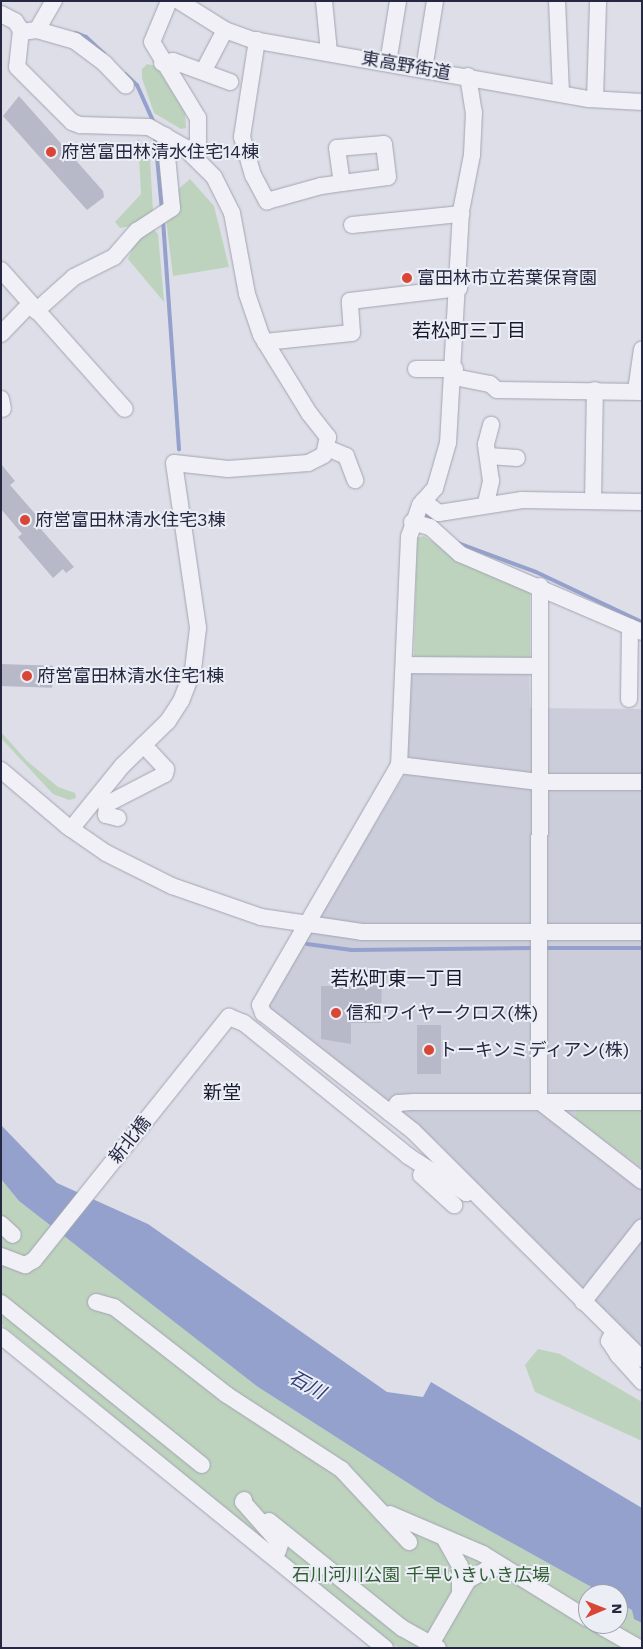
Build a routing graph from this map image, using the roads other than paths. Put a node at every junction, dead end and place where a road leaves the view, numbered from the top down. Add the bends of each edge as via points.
1 (54, 1) edge
2 (169, 1) edge
3 (179, 1) edge
4 (324, 1) edge
5 (398, 1) edge
6 (435, 1) edge
7 (556, 1) edge
8 (598, 1) edge
9 (1, 14) edge
10 (225, 30) junction
11 (29, 31) junction
12 (257, 40) junction
13 (329, 52) junction
14 (162, 63) junction
15 (388, 63) junction
16 (424, 69) junction
17 (204, 70) junction
18 (468, 76) junction
19 (230, 82) dead end
20 (126, 86) dead end
21 (561, 93) junction
22 (595, 99) junction
23 (642, 102) edge
24 (165, 135) junction
25 (190, 152) junction
26 (342, 183) dead end
27 (461, 214) junction
28 (352, 225) dead end
29 (1, 270) edge
30 (459, 288) junction
31 (33, 307) junction
32 (1, 334) edge
33 (265, 342) junction
34 (642, 349) edge
35 (416, 369) dead end
36 (455, 373) junction
37 (595, 390) junction
38 (639, 392) edge
39 (125, 409) dead end
40 (492, 425) dead end
41 (327, 448) junction
42 (489, 456) junction
43 (517, 458) dead end
44 (355, 480) dead end
45 (423, 501) junction
46 (592, 501) junction
47 (642, 502) edge
48 (478, 507) junction
49 (412, 522) junction
50 (440, 529) junction
51 (540, 586) junction
52 (636, 630) edge
53 (406, 665) junction
54 (539, 666) junction
55 (629, 699) dead end
56 (144, 745) junction
57 (399, 765) junction
58 (1, 770) edge
59 (539, 782) junction
60 (642, 782) edge
61 (118, 818) dead end
62 (71, 829) junction
63 (305, 926) junction
64 (539, 932) junction
65 (642, 932) edge
66 (540, 1102) junction
67 (642, 1102) edge
68 (390, 1113) junction
69 (408, 1156) junction
70 (642, 1181) edge
71 (471, 1188) junction
72 (454, 1206) dead end
73 (642, 1227) edge
74 (1, 1256) edge
75 (96, 1302) dead end
76 (583, 1302) junction
77 (1, 1303) edge
78 (613, 1333) junction
79 (1, 1336) edge
80 (642, 1360) edge
81 (642, 1382) edge
82 (202, 1465) dead end
83 (244, 1500) dead end
84 (381, 1510) junction
85 (269, 1521) dead end
86 (445, 1539) junction
87 (409, 1542) dead end
88 (278, 1550) dead end
89 (504, 1567) junction
90 (460, 1592) junction
91 (578, 1613) edge
92 (614, 1634) edge
93 (435, 1646) edge
94 (384, 1648) edge
95 (639, 1648) edge

1 - 11 street
2 - 14 street via 152,36 154,50
3 - 10 street, 東高野街道
4 - 13 street
5 - 15 street
6 - 16 street
7 - 21 street
8 - 22 street
9 - 11 street
10 - 12 street, 東高野街道
10 - 17 street
11 - 20 street via 75,41 106,64
11 - 24 street via 15,58 17,67 72,122 80,126 138,125
12 - 13 street, 東高野街道
12 - 26 street via 242,137 253,174 268,200
13 - 15 street, 東高野街道
14 - 17 street via 173,61
14 - 25 street via 198,118 198,142
15 - 16 street, 東高野街道
16 - 18 street, 東高野街道
17 - 19 street
18 - 21 street, 東高野街道
18 - 27 street via 474,112 472,155
21 - 22 street, 東高野街道
22 - 23 street, 東高野街道
24 - 25 street
24 - 31 street via 172,208 137,231 114,257 74,277
25 - 33 street via 214,177 227,198 247,294
27 - 28 street
27 - 30 street
29 - 31 street
30 - 33 street via 350,301 352,332
30 - 36 street
31 - 32 street
31 - 39 street
33 - 41 street via 308,413 325,430
34 - 38 street
35 - 36 street
36 - 37 street via 490,384 497,390
36 - 45 street via 444,465 435,488
37 - 38 street
37 - 46 street
40 - 42 street via 486,444
41 - 44 street via 346,456
41 - 56 street via 324,455 308,464 228,469 174,463 198,646 181,702
42 - 43 street
42 - 48 street via 491,481
45 - 48 street via 438,513
45 - 49 street
46 - 47 street
46 - 48 street
48 - 50 street
49 - 50 street
49 - 53 street
50 - 51 street via 460,554
51 - 52 street
51 - 54 street
52 - 55 street
53 - 54 street
53 - 57 street
54 - 59 street
56 - 61 street via 166,769 165,774 107,804 106,815
56 - 62 street
57 - 59 street
57 - 63 street
58 - 62 street
59 - 60 street
59 - 64 street
62 - 63 street via 106,853 172,886 253,914
63 - 64 street via 362,932
63 - 68 street via 263,996 260,1009
64 - 65 street
64 - 66 street
66 - 67 street
66 - 68 street via 414,1102 398,1104
66 - 70 street
68 - 71 street
69 - 71 street via 466,1194
69 - 72 street via 408,1163
69 - 74 street, 新北橋 via 244,1023 229,1017 36,1258 25,1265
71 - 76 street
73 - 76 street
75 - 84 street via 114,1307 227,1395 342,1469
76 - 78 street
77 - 82 street
78 - 80 street
78 - 81 street via 609,1341
79 - 94 street
83 - 88 street via 242,1502 280,1544
84 - 86 street
84 - 87 street
85 - 93 street via 402,1628
86 - 89 street
86 - 90 street via 460,1566
89 - 90 street via 486,1570 468,1580
89 - 91 street
90 - 93 street
92 - 95 street

